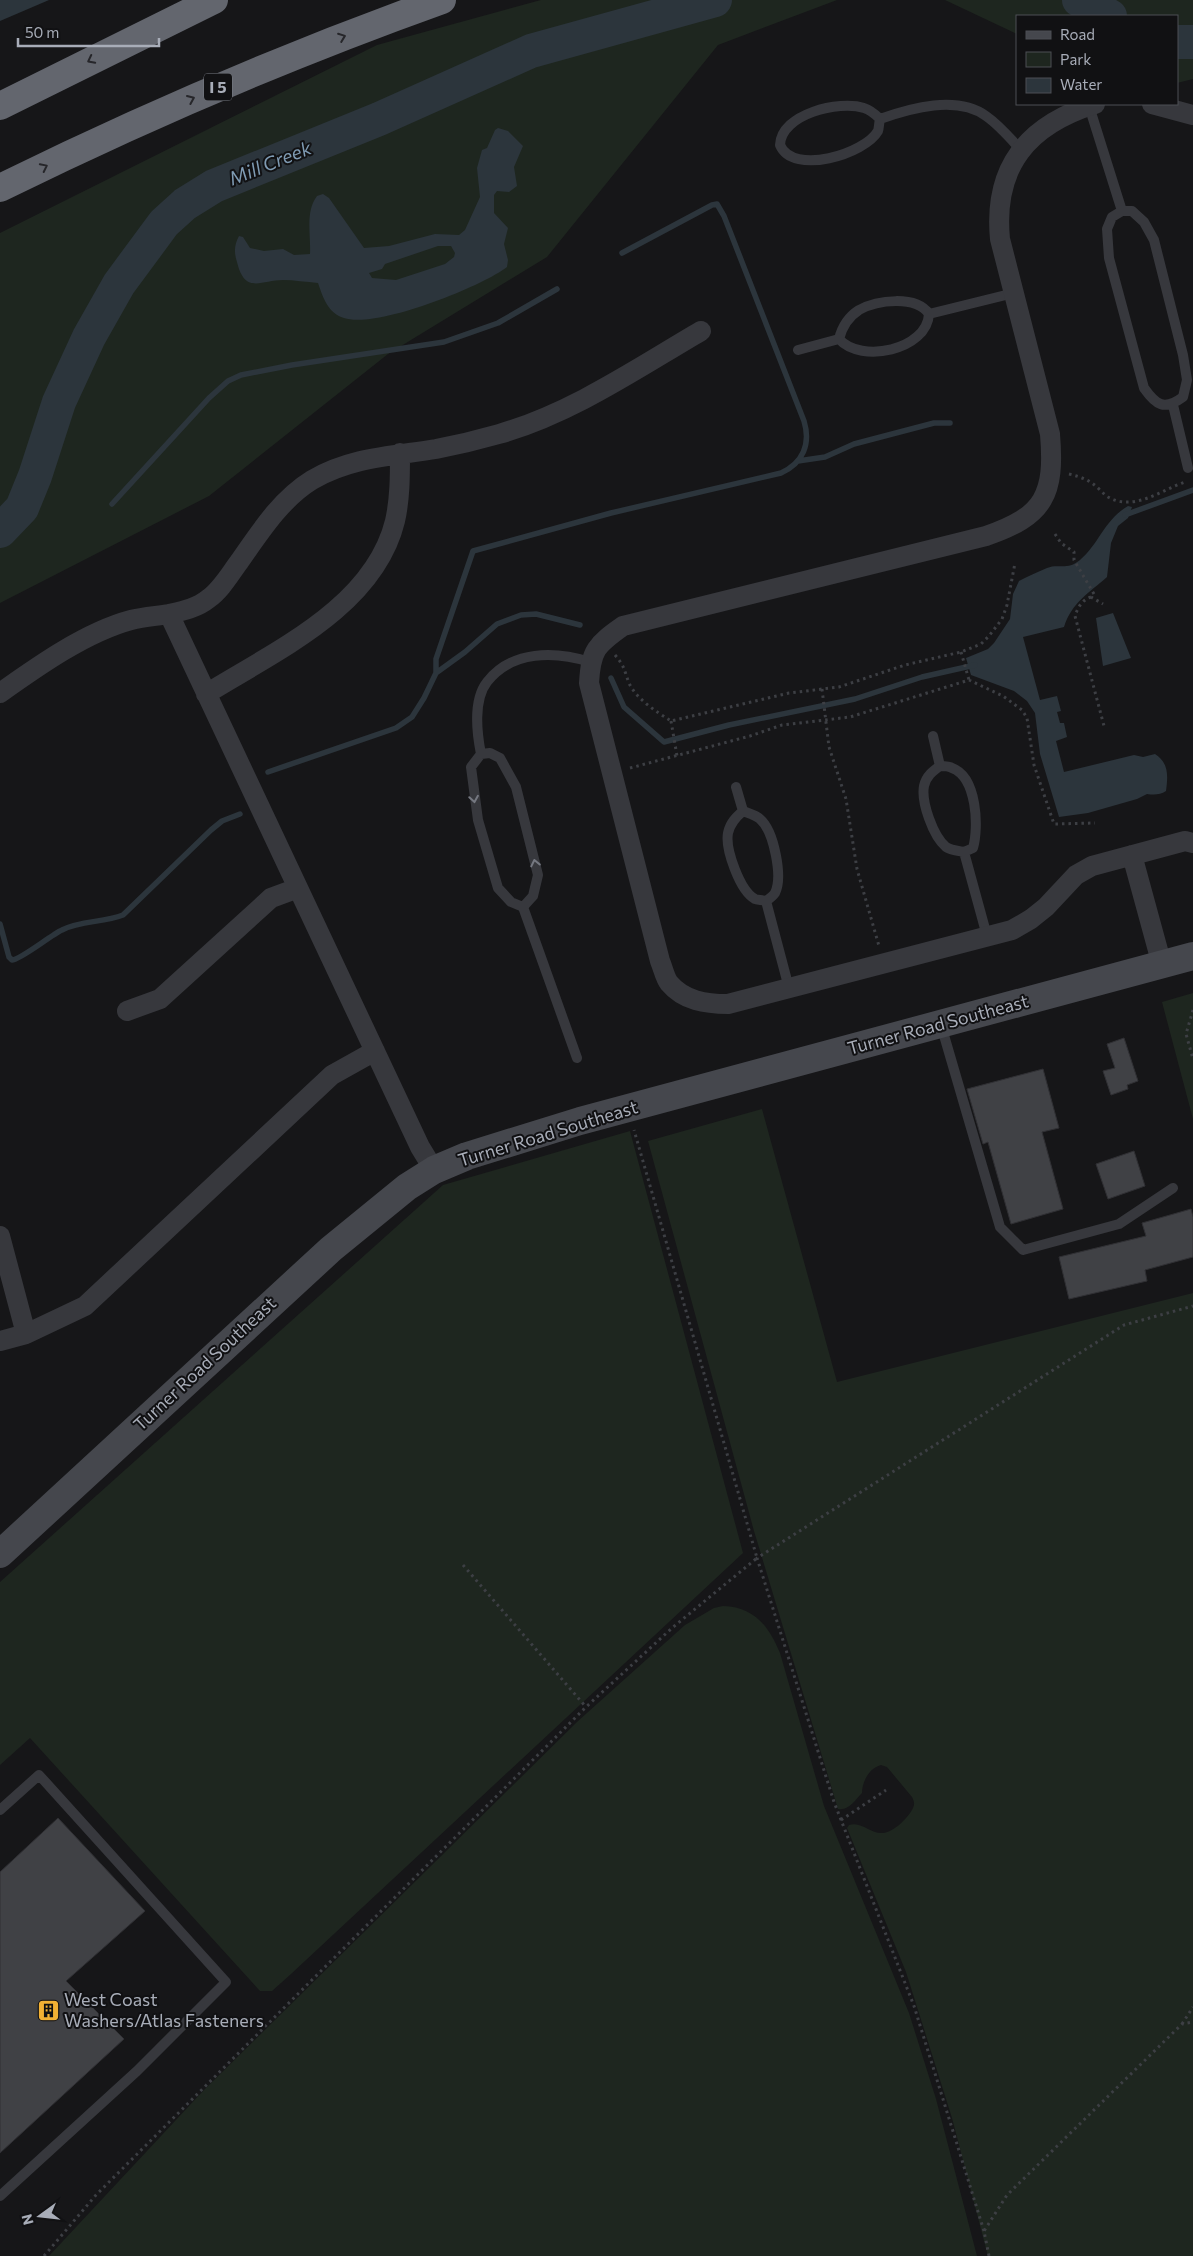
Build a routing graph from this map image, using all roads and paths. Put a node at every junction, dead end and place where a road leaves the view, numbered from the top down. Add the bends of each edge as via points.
1 (214, 0) edge
2 (442, 0) edge
3 (1092, 105) edge
4 (1156, 105) edge
5 (0, 106) edge
6 (1193, 115) edge
7 (880, 119) junction
8 (1020, 149) junction
9 (0, 188) edge
10 (1122, 211) junction
11 (1014, 293) junction
12 (929, 314) junction
13 (701, 332) dead end
14 (839, 339) junction
15 (798, 350) dead end
16 (1173, 405) junction
17 (400, 453) junction
18 (1188, 468) dead end
19 (1051, 470) junction
20 (1193, 481) edge
21 (1055, 534) dead end
22 (1015, 563) dead end
23 (1090, 598) junction
24 (1103, 604) dead end
25 (169, 614) junction
26 (603, 641) junction
27 (961, 652) junction
28 (590, 662) junction
29 (969, 680) junction
30 (822, 689) junction
31 (0, 693) edge
32 (206, 694) junction
33 (826, 720) junction
34 (671, 721) junction
35 (1104, 726) dead end
36 (933, 736) dead end
37 (481, 754) junction
38 (677, 756) junction
39 (940, 766) junction
40 (612, 773) junction
41 (736, 787) dead end
42 (743, 810) junction
43 (1095, 823) dead end
44 (1193, 843) edge
45 (964, 852) junction
46 (1132, 855) junction
47 (298, 888) junction
48 (766, 901) junction
49 (523, 907) junction
50 (987, 936) junction
51 (1193, 956) edge
52 (884, 963) junction
53 (1162, 965) junction
54 (790, 988) junction
55 (1193, 1010) edge
56 (127, 1011) dead end
57 (941, 1024) junction
58 (375, 1052) junction
59 (577, 1058) dead end
60 (1193, 1059) edge
61 (628, 1108) junction
62 (434, 1170) junction
63 (1173, 1188) dead end
64 (0, 1236) edge
65 (1193, 1306) edge
66 (26, 1334) junction
67 (0, 1341) edge
68 (0, 1554) edge
69 (757, 1558) junction
70 (463, 1564) dead end
71 (586, 1707) junction
72 (886, 1790) dead end
73 (0, 1810) edge
74 (841, 1820) junction
75 (1193, 2007) edge
76 (1193, 2022) edge
77 (1182, 2024) junction
78 (0, 2196) edge
79 (984, 2231) junction
80 (44, 2256) edge
81 (989, 2256) edge

1 -> 5 highway
9 -> 2 highway, I 5 via 188,100
3 - 8 street via 1056,119
3 - 10 lane
4 - 6 street
7 - 7 lane via 878,131 868,142 828,158 812,162 795,159 784,153 780,145 783,133 794,120 816,112 842,106 864,108
7 - 8 lane via 932,106 964,106 985,115
8 - 11 street via 1002,193 998,220
10 - 16 lane via 1132,211 1144,222 1154,240 1187,380 1183,398
10 - 16 lane via 1112,217 1107,229 1109,258 1144,388 1152,400 1162,406
11 - 12 lane
11 - 19 street via 1050,434
12 - 14 lane via 915,304 892,301 875,304 859,310 848,320
12 - 14 lane via 929,322 923,332 910,342 891,349 875,352 855,350
13 - 17 street via 566,409 500,434
14 - 15 lane
16 - 18 lane
17 - 25 street via 357,461 311,481 268,521 226,580 208,599
17 - 32 street via 400,489 395,522 372,570 351,596 325,620
19 - 20 path via 1084,477 1106,497 1124,502 1146,500 1171,487
19 - 26 street via 1040,505 1006,529 623,626
21 - 23 path via 1061,544 1074,552 1074,560 1094,594
22 - 27 path via 1002,619 981,644
23 - 24 path
23 - 35 path via 1078,608 1075,616
25 - 31 street via 110,627 45,661
25 - 32 street
26 - 28 street
26 - 34 path via 627,672 634,692
27 - 29 path
27 - 30 path
28 - 37 lane via 568,655 528,656 506,666 486,683 477,709
28 - 40 street via 590,683
29 - 33 path via 874,711
29 - 43 path via 1003,696 1022,710 1027,718 1034,764 1054,824
30 - 33 path
30 - 34 path via 789,693
32 - 47 street
33 - 38 path via 767,728 750,736
33 - 52 path via 829,747 846,799 857,869
34 - 38 path
36 - 39 lane
37 -> 49 lane via 471,767 486,853 498,888 511,902
49 -> 37 lane via 533,896 538,875 516,787 500,758 490,753
38 - 40 path
39 - 45 lane via 953,768 964,776 972,794 976,835 973,848
39 - 45 lane via 931,772 924,786 926,810 933,830 946,848
40 - 54 street via 660,961 669,983 684,996 707,1004 728,1004
41 - 42 lane
42 - 48 lane via 760,819 770,832 778,883 774,894
42 - 48 lane via 733,819 728,834 732,862 742,886 755,899
44 - 46 street via 1185,841
45 - 50 lane
46 - 50 street via 1092,866 1076,875 1031,919 1012,930
46 - 53 street
47 - 56 street via 271,898 160,999
47 - 58 street
48 - 54 lane
49 - 59 lane
50 - 52 street
51 - 53 main road, Turner Road Southeast
52 - 54 street
53 - 57 main road, Turner Road Southeast
55 - 60 path via 1186,1034
57 - 61 main road, Turner Road Southeast
57 - 63 lane via 1000,1227 1023,1250 1119,1224
58 - 62 street
58 - 66 street via 332,1075 85,1306
61 - 62 main road, Turner Road Southeast via 518,1139
61 - 69 path
62 - 68 main road, Turner Road Southeast via 407,1187 330,1249
64 - 66 street
65 - 69 path via 1124,1325
66 - 67 street
69 - 71 path via 672,1628
69 - 74 path
70 - 71 path
71 - 80 path via 96,2194
72 - 74 path
73 - 78 lane via 39,1774 226,1982 136,2071
74 - 79 path via 914,2006
75 - 77 path
76 - 77 path
77 - 79 path via 1007,2196
79 - 81 path

